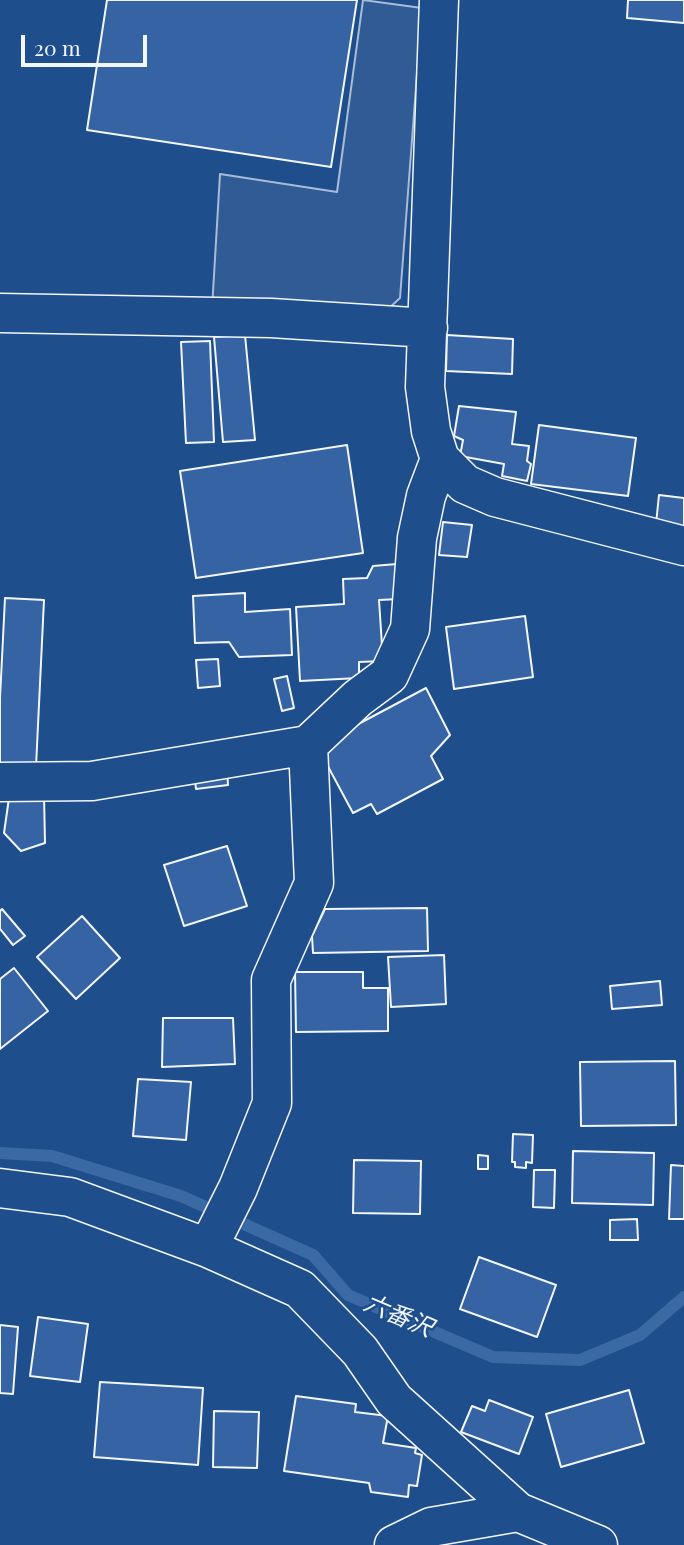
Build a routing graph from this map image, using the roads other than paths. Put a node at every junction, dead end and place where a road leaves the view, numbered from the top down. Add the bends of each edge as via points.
1 (439, 0) edge
2 (0, 313) edge
3 (428, 328) junction
4 (440, 459) junction
5 (684, 546) edge
6 (307, 745) junction
7 (0, 782) edge
8 (0, 1188) edge
9 (212, 1240) junction
10 (518, 1512) junction
11 (394, 1545) edge
12 (598, 1545) edge

1 - 3 street
2 - 3 street via 271,318
3 - 4 street via 425,387
4 - 5 street via 465,484 495,498
4 - 6 street via 417,538 410,629 389,676
6 - 7 street via 92,781
6 - 9 street via 313,883 271,981 272,1103
8 - 9 street via 70,1197
9 - 10 street via 300,1289 359,1351 394,1400
10 - 11 street via 431,1527
10 - 12 street

